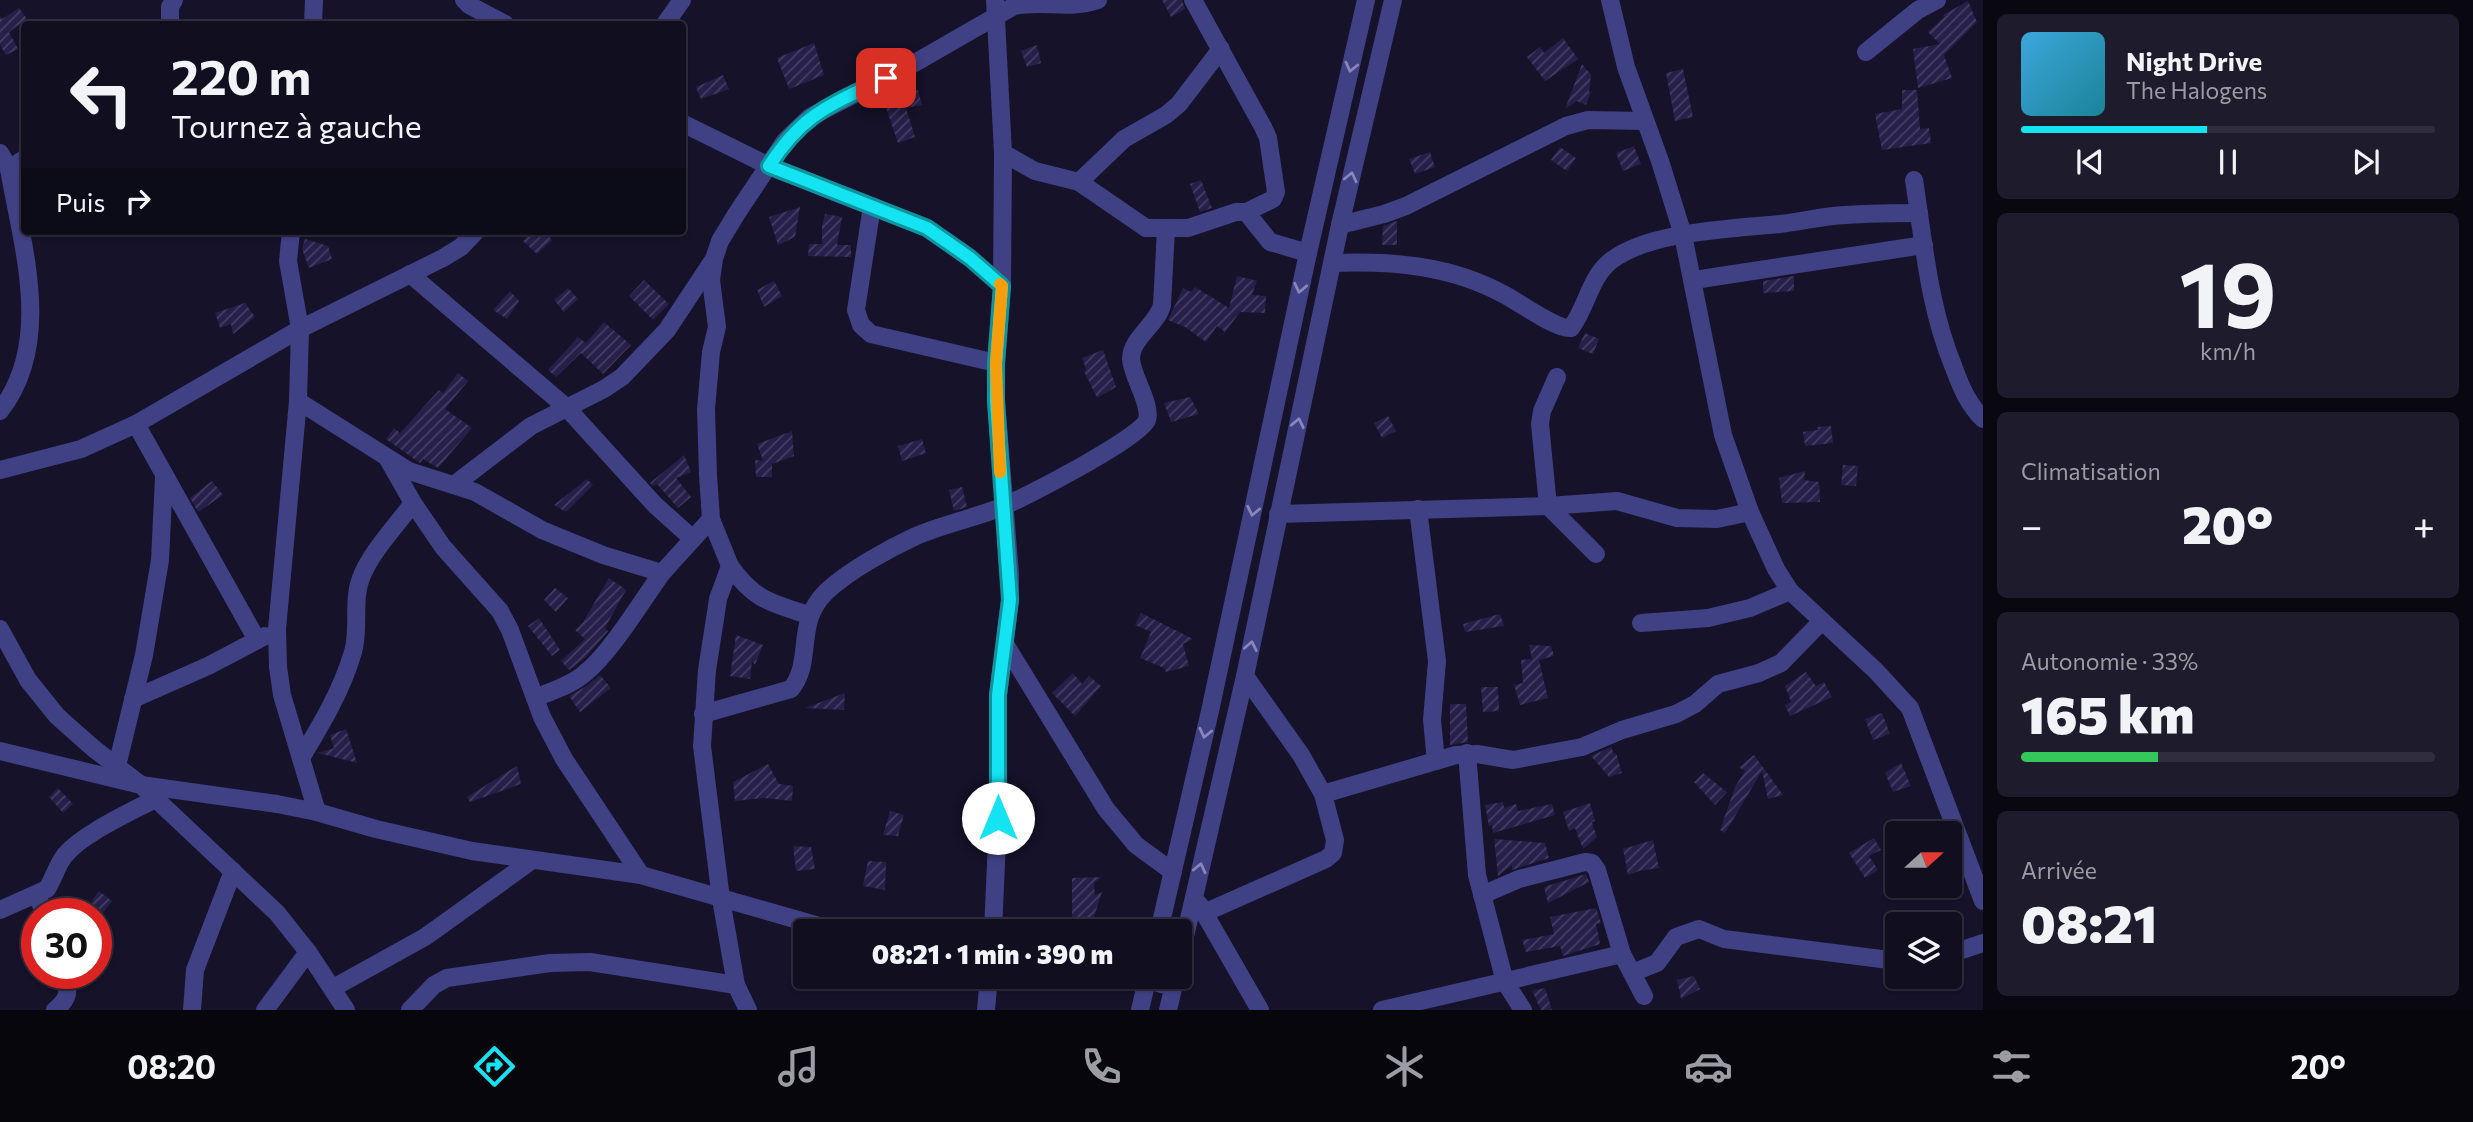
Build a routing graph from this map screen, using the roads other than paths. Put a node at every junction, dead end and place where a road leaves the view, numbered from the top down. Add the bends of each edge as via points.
1 (174, 0) edge
2 (314, 0) edge
3 (464, 0) edge
4 (681, 0) edge
5 (1098, 0) edge
6 (1193, 0) edge
7 (1366, 0) edge
8 (1393, 0) edge
9 (1610, 0) edge
10 (1937, 0) edge
11 (1914, 5) edge
12 (995, 8) edge
13 (170, 21) edge
14 (313, 21) edge
15 (499, 21) edge
16 (668, 21) edge
17 (1221, 50) junction
18 (1866, 52) dead end
19 (1644, 121) junction
20 (686, 125) edge
21 (1003, 153) junction
22 (11, 160) edge
23 (769, 166) junction
24 (1914, 180) dead end
25 (1079, 182) junction
26 (872, 206) junction
27 (1246, 212) junction
28 (1919, 213) junction
29 (1340, 225) junction
30 (1166, 229) junction
31 (21, 232) edge
32 (21, 235) edge
33 (291, 235) edge
34 (472, 235) edge
35 (1684, 235) junction
36 (1924, 245) junction
37 (1308, 253) junction
38 (714, 259) junction
39 (1333, 263) junction
40 (410, 274) junction
41 (1694, 281) junction
42 (1002, 286) junction
43 (300, 329) junction
44 (996, 363) junction
45 (1557, 377) dead end
46 (299, 401) junction
47 (566, 407) junction
48 (0, 411) edge
49 (1983, 419) edge
50 (136, 424) junction
51 (388, 459) junction
52 (0, 470) edge
53 (164, 477) junction
54 (454, 485) junction
55 (413, 503) junction
56 (1003, 506) junction
57 (1548, 506) junction
58 (1418, 509) junction
59 (1750, 512) junction
60 (1278, 514) junction
61 (710, 519) junction
62 (693, 539) junction
63 (1597, 554) dead end
64 (730, 566) junction
65 (662, 573) junction
66 (1790, 591) junction
67 (809, 615) junction
68 (1822, 621) junction
69 (1641, 623) dead end
70 (0, 629) edge
71 (278, 629) junction
72 (257, 640) junction
73 (1006, 644) junction
74 (1245, 676) junction
75 (535, 698) junction
76 (133, 699) junction
77 (703, 714) junction
78 (0, 751) edge
79 (1467, 753) junction
80 (301, 758) junction
81 (1436, 761) junction
82 (117, 765) junction
83 (141, 785) junction
84 (1323, 794) junction
85 (155, 799) junction
86 (317, 812) junction
87 (531, 861) junction
88 (233, 871) junction
89 (1173, 872) junction
90 (640, 875) junction
91 (36, 895) junction
92 (1193, 895) junction
93 (1482, 895) junction
94 (38, 898) edge
95 (721, 899) junction
96 (1983, 901) edge
97 (0, 910) edge
98 (1204, 913) junction
99 (794, 919) edge
100 (994, 919) edge
101 (1162, 919) edge
102 (1188, 919) edge
103 (1983, 943) edge
104 (1962, 950) edge
105 (308, 952) junction
106 (1622, 954) junction
107 (1885, 959) edge
108 (1632, 973) junction
109 (1505, 982) junction
110 (736, 985) junction
111 (333, 988) junction
112 (68, 989) edge
113 (988, 989) edge
114 (1141, 989) edge
115 (1172, 989) edge
116 (1644, 996) dead end
117 (55, 1010) edge
118 (192, 1010) edge
119 (265, 1010) edge
120 (346, 1010) edge
121 (410, 1010) edge
122 (748, 1010) edge
123 (986, 1010) edge
124 (1140, 1010) edge
125 (1168, 1010) edge
126 (1260, 1010) edge
127 (1382, 1010) edge
128 (1523, 1010) edge

1 - 13 street
2 - 14 street
3 - 15 street
4 - 16 street
5 - 12 street via 1080,5 1028,3
6 - 17 street
7 -> 37 street
29 -> 8 street
9 - 19 street
10 - 11 street
11 - 18 street
12 - 21 street
12 - 23 street via 906,68 816,113 785,141
17 - 25 street via 1174,108 1124,139
17 - 27 street via 1268,138 1276,192 1273,199
19 - 29 street via 1588,120 1566,126 1406,206
19 - 35 street
20 - 23 street
21 - 25 street via 1035,171
21 - 42 street
22 - 31 street
23 - 26 street
23 - 38 street via 732,220
24 - 28 street
25 - 30 street via 1146,228
26 - 42 street via 939,235
26 - 44 street via 856,310 860,325 871,334
27 - 30 street via 1188,228
27 - 37 street via 1270,242
28 - 35 street via 1850,215
28 - 36 street
29 - 39 street
30 - 56 street via 1159,316 1131,356 1147,422 1090,461
32 - 48 street via 31,321 15,388
33 - 43 street via 288,261
34 - 40 street via 461,247
35 - 39 street via 1644,245 1603,267 1576,321 1567,329 1470,278 1407,263
35 - 41 street
36 - 41 street
36 - 49 street via 1943,342 1964,393
37 -> 89 street
38 - 47 street via 667,330 622,377
38 - 61 street via 711,292 717,327 706,409
60 -> 39 street
40 - 43 street
40 - 47 street
41 - 59 street via 1723,435
42 - 44 street
43 - 46 street
43 - 50 street
44 - 56 street
45 - 57 street via 1540,424
46 - 51 street
46 - 71 street
47 - 54 street via 531,426
47 - 62 street via 655,505
50 - 52 street via 81,449
50 - 53 street
51 - 54 street
51 - 55 street
53 - 72 street
53 - 76 street via 160,560
54 - 65 street via 491,499 542,530
55 - 75 street via 443,547 500,611
55 - 80 street via 360,579 353,652 330,709
56 - 67 street via 916,536 828,590
56 - 73 street via 1010,574
57 - 58 street
57 - 59 street via 1617,501 1677,518 1702,520
57 - 63 street
58 - 60 street
58 - 81 street via 1437,661 1432,720
59 - 66 street
74 -> 60 street
61 - 62 street
61 - 64 street
62 - 65 street
64 - 67 street via 753,594
64 - 77 street via 718,599
65 - 75 street via 587,673
66 - 68 street
66 - 69 street via 1708,618
67 - 77 street via 799,680 791,689
68 - 79 street via 1781,663 1718,684 1676,714 1622,730 1593,745 1510,760
68 - 96 street via 1910,708
70 - 82 street via 28,680 57,716
71 - 72 street
71 - 80 street via 282,695
72 - 76 street
73 - 89 street via 1106,809 1136,845
73 - 100 street via 998,695
74 - 84 street
92 -> 74 street
75 - 90 street via 564,759
76 - 82 street
77 - 95 street via 702,746
78 - 83 street
79 - 81 street
79 - 93 street via 1474,855
80 - 86 street
81 - 84 street
82 - 83 street
83 - 85 street
83 - 86 street
84 - 98 street via 1335,841 1333,853
85 - 88 street
85 - 91 street via 70,850 47,889
86 - 87 street via 429,842
87 - 90 street
87 - 111 street via 425,937
88 - 105 street via 277,913
88 - 118 street via 195,970
89 - 101 street
90 - 95 street
91 - 94 street
91 - 97 street
92 - 98 street
92 - 102 street
93 - 106 street via 1519,879 1589,862 1597,870
93 - 109 street
95 - 99 street
95 - 110 street
98 - 126 street
103 - 104 street
105 - 111 street
105 - 119 street
106 - 108 street
106 - 109 street
107 - 108 street via 1724,939 1699,929 1676,937 1657,963
108 - 116 street
109 - 127 street
109 - 128 street
110 - 121 street via 590,962 550,963 447,978
110 - 122 street
111 - 120 street
112 - 117 street via 68,999
113 - 123 street
114 - 124 street
115 - 125 street

